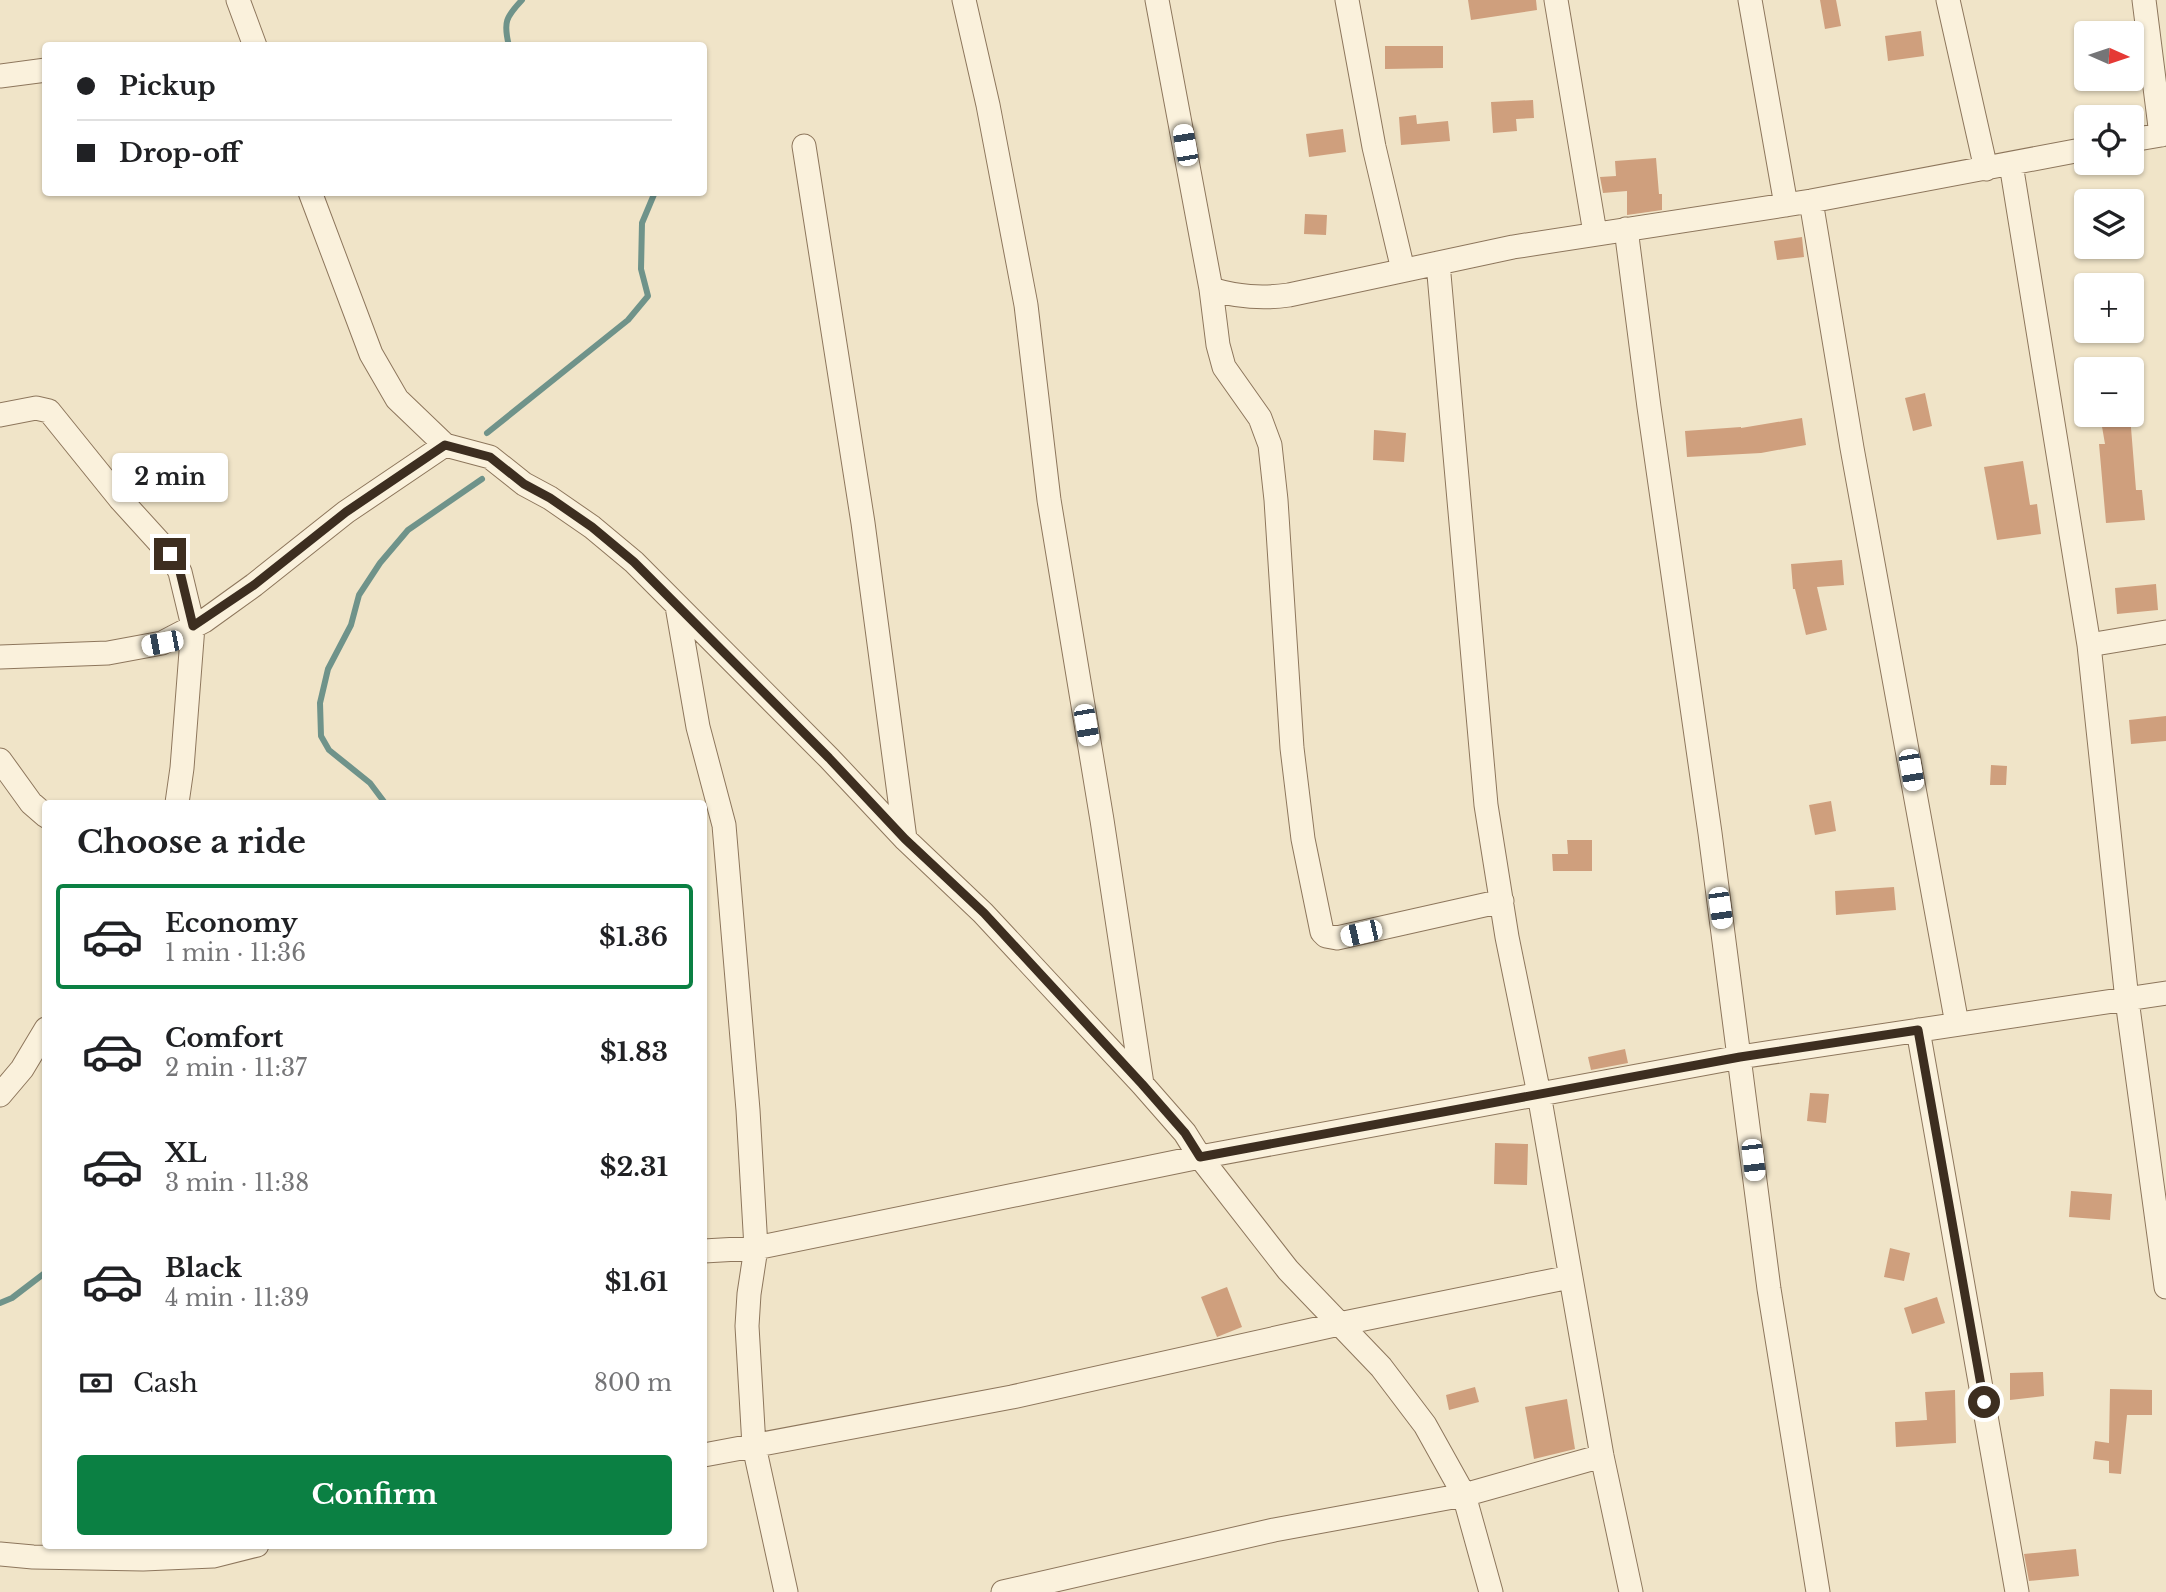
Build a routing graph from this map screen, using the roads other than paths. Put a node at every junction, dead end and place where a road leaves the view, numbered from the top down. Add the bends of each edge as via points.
1 (238, 0) edge
2 (964, 0) edge
3 (1157, 0) edge
4 (1347, 0) edge
5 (1556, 0) edge
6 (1750, 0) edge
7 (1948, 0) edge
8 (2144, 0) edge
9 (254, 42) edge
10 (42, 71) edge
11 (0, 76) edge
12 (2164, 134) edge
13 (2144, 138) edge
14 (804, 146) dead end
15 (2074, 151) edge
16 (2011, 164) junction
17 (1986, 169) junction
18 (312, 196) edge
19 (1811, 201) junction
20 (1786, 205) junction
21 (1626, 229) junction
22 (1595, 233) junction
23 (1438, 263) junction
24 (1403, 270) junction
25 (1212, 289) junction
26 (0, 415) edge
27 (445, 445) junction
28 (677, 606) junction
29 (193, 626) junction
30 (2166, 632) edge
31 (2089, 645) junction
32 (0, 657) edge
33 (0, 760) edge
34 (177, 800) edge
35 (42, 813) edge
36 (905, 839) junction
37 (1502, 901) junction
38 (2166, 993) edge
39 (2127, 1000) junction
40 (1957, 1024) junction
41 (1918, 1030) junction
42 (42, 1035) edge
43 (1740, 1057) junction
44 (1142, 1084) junction
45 (1539, 1094) junction
46 (0, 1095) edge
47 (1200, 1157) junction
48 (756, 1248) junction
49 (707, 1251) edge
50 (1570, 1277) junction
51 (2166, 1287) edge
52 (1339, 1324) junction
53 (754, 1446) junction
54 (707, 1454) edge
55 (1602, 1456) junction
56 (1464, 1495) junction
57 (241, 1549) edge
58 (0, 1554) edge
59 (786, 1592) edge
60 (1003, 1592) edge
61 (1491, 1592) edge
62 (1631, 1592) edge
63 (1818, 1592) edge
64 (2017, 1592) edge

1 - 9 street
2 - 44 street via 1026,305 1055,540
3 - 25 street
4 - 24 street
5 - 22 street
6 - 20 street
7 - 17 street
8 - 12 street
10 - 11 street
12 - 13 street
14 - 36 street via 863,523
15 - 16 street
16 - 17 street
16 - 31 street
17 - 19 street
18 - 27 street via 371,354 397,399
19 - 20 street
19 - 40 street
20 - 21 street
21 - 22 street
21 - 43 street
22 - 23 street
23 - 24 street
23 - 37 street via 1486,805
24 - 25 street via 1274,298 1235,296
25 - 37 street via 1224,366 1259,418 1270,445 1292,748 1303,839 1322,932 1337,938
26 - 29 street via 36,408 49,411 175,561
27 - 28 street via 490,457 592,527
27 - 29 street
28 - 36 street
28 - 48 street via 698,727 724,825
29 - 32 street via 162,643 108,653
29 - 34 street
30 - 31 street
31 - 39 street
33 - 35 street
36 - 44 street via 984,913
37 - 45 street
38 - 39 street
39 - 40 street
39 - 51 street
40 - 41 street
41 - 43 street
41 - 64 street
42 - 46 street
43 - 45 street
43 - 63 street via 1769,1289
44 - 47 street
45 - 47 street
45 - 50 street
47 - 48 street
47 - 52 street via 1288,1270
48 - 49 street
48 - 53 street via 747,1326
50 - 52 street
50 - 55 street
52 - 53 street via 1012,1397
52 - 56 street via 1381,1367 1425,1425
53 - 54 street
53 - 59 street
55 - 56 street
55 - 62 street
56 - 60 street via 1274,1530
56 - 61 street
57 - 58 street via 214,1556 142,1559

